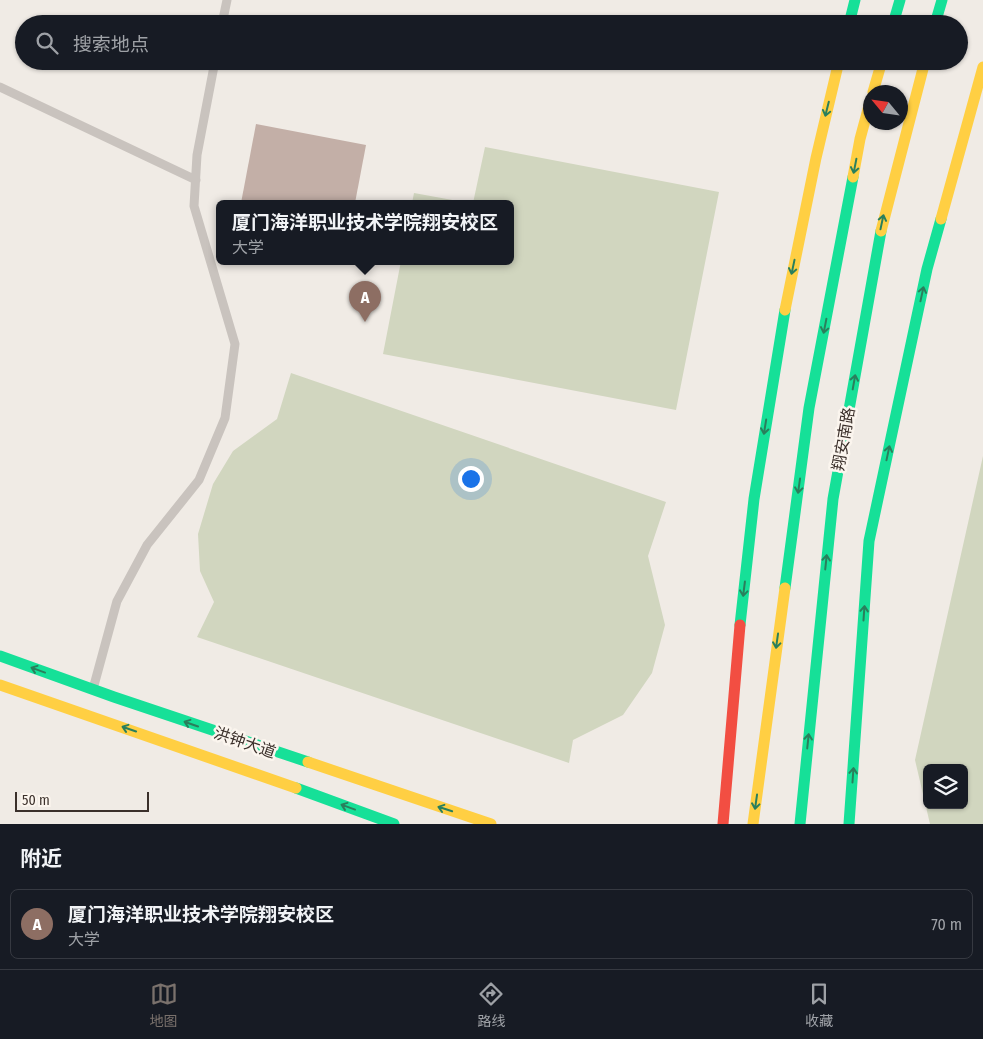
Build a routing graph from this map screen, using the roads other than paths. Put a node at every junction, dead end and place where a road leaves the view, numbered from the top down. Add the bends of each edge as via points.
1 (227, 0) edge
2 (855, 0) edge
3 (900, 0) edge
4 (942, 0) edge
5 (224, 15) edge
6 (851, 15) edge
7 (896, 15) edge
8 (938, 15) edge
9 (983, 67) edge
10 (213, 70) edge
11 (837, 70) edge
12 (879, 70) edge
13 (923, 70) edge
14 (875, 85) edge
15 (0, 86) edge
16 (863, 128) edge
17 (196, 180) junction
18 (0, 656) edge
19 (0, 685) edge
20 (90, 702) junction
21 (394, 824) edge
22 (491, 824) edge
23 (723, 824) edge
24 (753, 824) edge
25 (800, 824) edge
26 (849, 824) edge

1 - 5 lane
2 - 6 main road
3 - 7 main road
4 - 8 main road
26 -> 9 main road via 869,541 927,270
10 - 17 lane via 197,155
11 -> 23 main road via 788,290 761,455 740,618
12 - 14 main road
25 -> 13 main road, 翔安南路 via 833,499 883,218
15 - 17 lane
16 -> 24 main road via 809,408
17 - 20 lane via 194,206 235,344 225,418 199,480 147,545 117,601
20 -> 18 main road, 洪钟大道
19 - 20 main road, 洪钟大道
21 -> 20 main road, 洪钟大道
22 -> 20 main road, 洪钟大道

